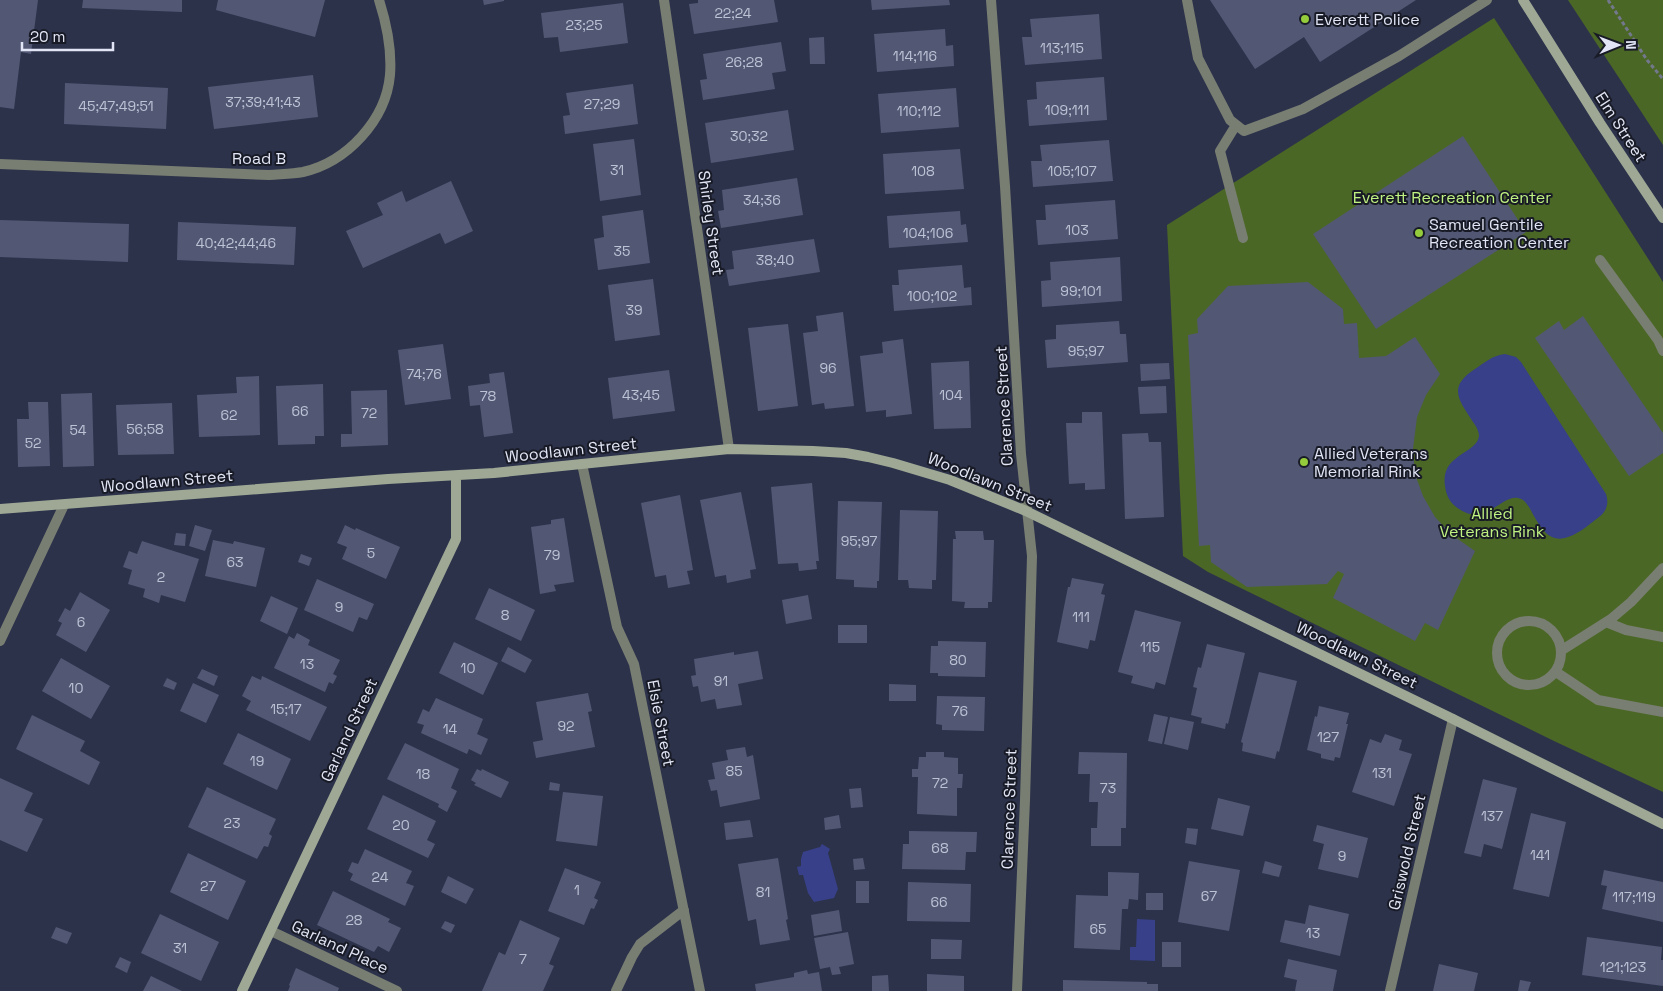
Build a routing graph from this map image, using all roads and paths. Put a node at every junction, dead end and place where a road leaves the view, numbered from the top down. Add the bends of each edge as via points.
1 (379, 0) edge
2 (664, 0) edge
3 (992, 0) edge
4 (1187, 0) edge
5 (1487, 0) edge
6 (1523, 0) edge
7 (1608, 0) edge
8 (1663, 79) edge
9 (1236, 125) junction
10 (0, 164) edge
11 (1663, 218) edge
12 (1243, 238) dead end
13 (1600, 260) dead end
14 (1663, 351) edge
15 (729, 449) junction
16 (582, 464) junction
17 (456, 476) junction
18 (64, 505) junction
19 (0, 509) edge
20 (1026, 511) junction
21 (1663, 568) edge
22 (1606, 622) junction
23 (1663, 637) edge
24 (0, 641) edge
25 (1562, 650) junction
26 (1556, 672) junction
27 (1663, 712) edge
28 (1453, 719) junction
29 (1663, 824) edge
30 (684, 910) junction
31 (270, 931) junction
32 (242, 991) edge
33 (397, 991) edge
34 (616, 991) edge
35 (700, 991) edge
36 (1017, 991) edge
37 (1390, 991) edge

1 - 10 street, Road B via 389,38 390,77 385,96 365,132 344,153 327,164 304,172 269,175
2 - 15 street, Shirley Street
3 - 20 street, Clarence Street
4 - 9 street via 1198,58 1230,120
5 - 9 street via 1399,56 1303,110 1244,131
6 - 11 street, Elm Street
7 - 8 path
9 - 12 street via 1220,151
13 - 14 street
15 - 16 street, Woodlawn Street
15 - 20 street, Woodlawn Street via 846,453 950,480
16 - 17 street, Woodlawn Street
16 - 30 street, Elsie Street via 617,627 634,664
17 - 18 street, Woodlawn Street
17 - 31 street, Garland Street via 456,539
18 - 19 street, Woodlawn Street
18 - 24 street
20 - 28 street, Woodlawn Street
20 - 36 street, Clarence Street via 1032,562
21 - 22 street via 1631,602
22 - 23 street via 1626,630
22 - 25 street
25 - 26 street
25 - 26 street via 1553,630 1532,620 1511,626 1502,634 1498,644 1500,667 1516,683 1538,685
26 - 27 street via 1598,700
28 - 29 street, Woodlawn Street
28 - 37 street, Griswold Street
30 - 34 street via 640,944
30 - 35 street, Elsie Street
31 - 32 street, Garland Street
31 - 33 street, Garland Place

